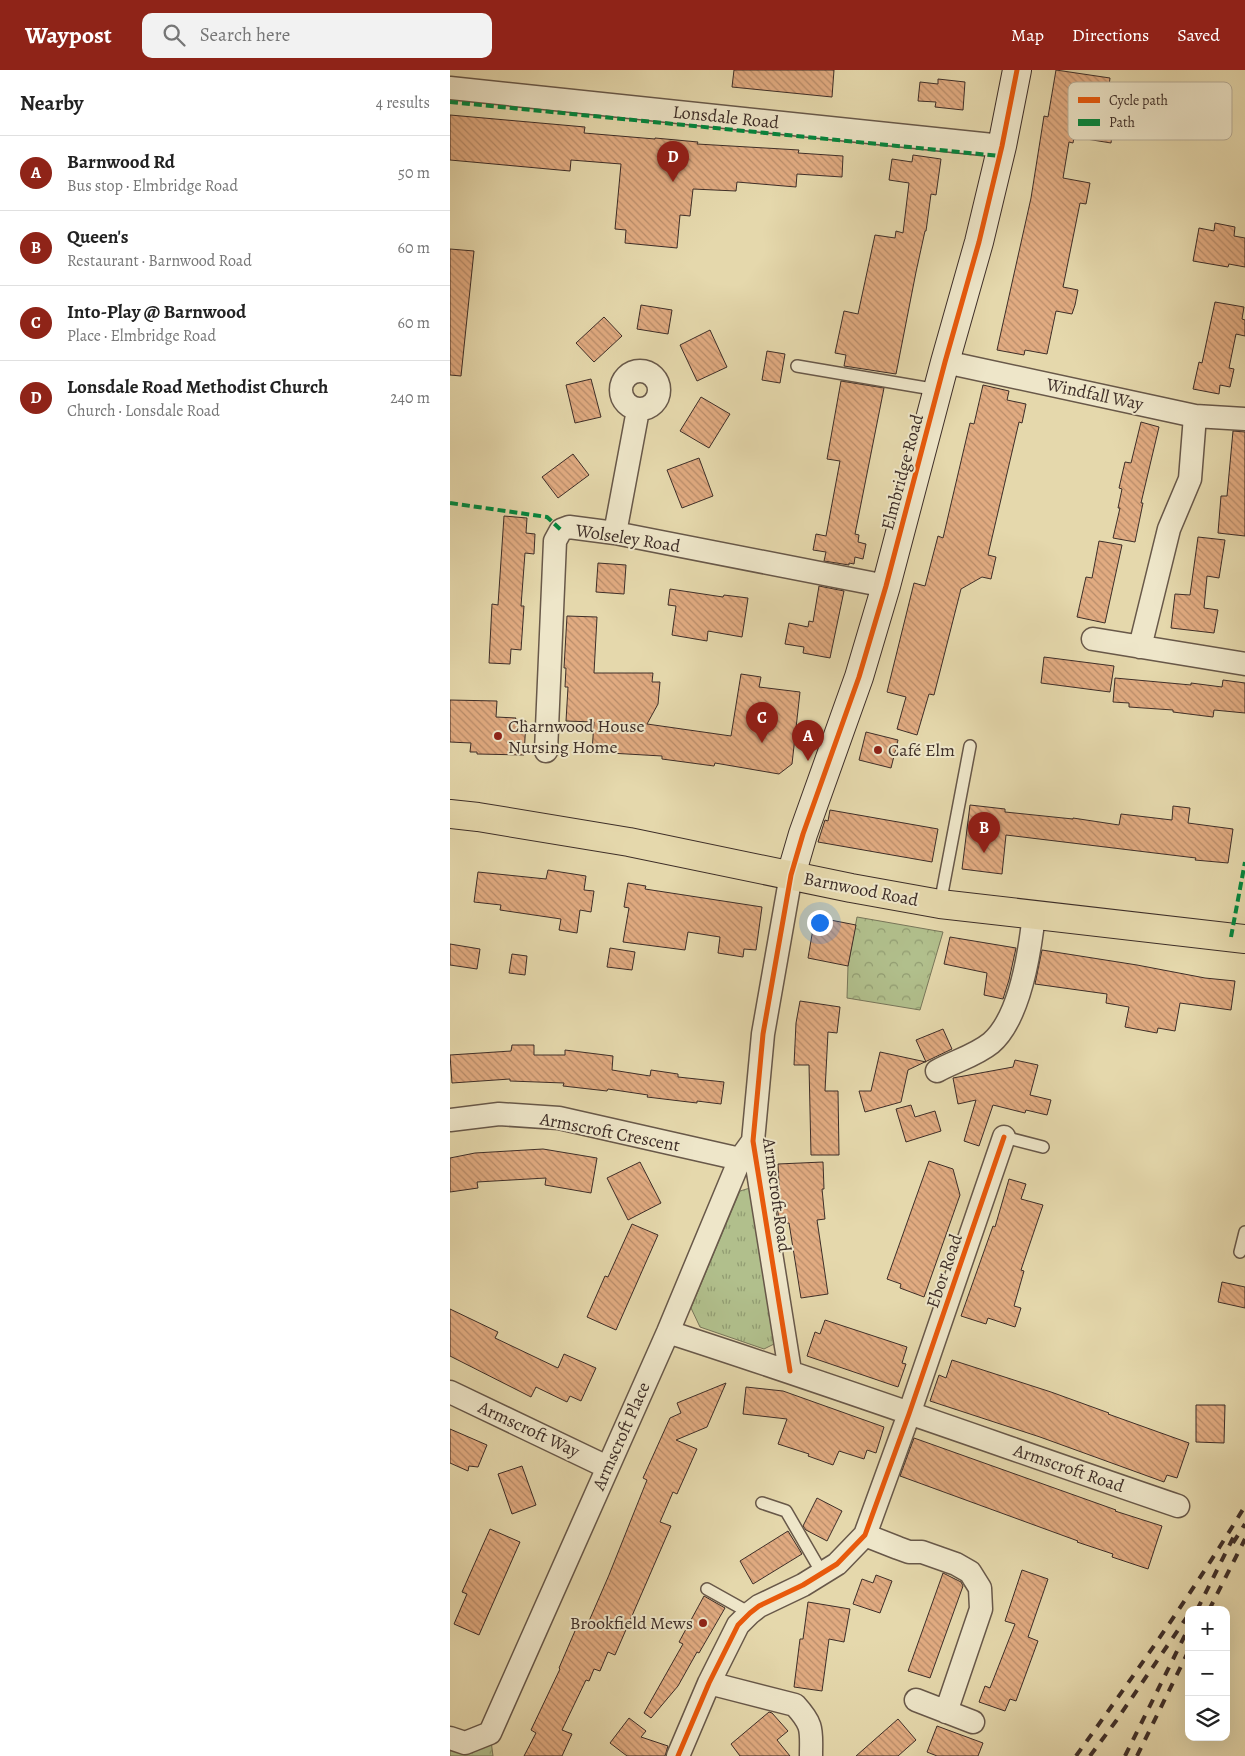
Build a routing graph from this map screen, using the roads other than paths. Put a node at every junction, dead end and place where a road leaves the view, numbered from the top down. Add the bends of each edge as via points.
1 (1017, 70) edge
2 (450, 88) edge
3 (1002, 146) junction
4 (945, 362) junction
5 (797, 366) dead end
6 (938, 390) junction
7 (638, 410) dead end
8 (1195, 416) junction
9 (1245, 419) edge
10 (615, 533) junction
11 (886, 586) junction
12 (1093, 639) dead end
13 (1140, 647) junction
14 (1245, 664) edge
15 (970, 746) dead end
16 (546, 751) dead end
17 (450, 814) edge
18 (791, 875) junction
19 (940, 904) junction
20 (1034, 914) junction
21 (1245, 939) edge
22 (937, 1071) dead end
23 (450, 1120) edge
24 (1004, 1137) joint
25 (1043, 1147) dead end
26 (746, 1150) junction
27 (1245, 1232) edge
28 (1240, 1252) dead end
29 (668, 1332) junction
30 (790, 1371) junction
31 (450, 1392) edge
32 (909, 1414) junction
33 (607, 1467) junction
34 (762, 1504) dead end
35 (1178, 1506) dead end
36 (865, 1535) junction
37 (822, 1574) junction
38 (707, 1589) dead end
39 (750, 1613) junction
40 (709, 1683) junction
41 (916, 1700) dead end
42 (946, 1712) junction
43 (973, 1722) dead end
44 (450, 1738) edge
45 (678, 1756) edge
46 (811, 1756) edge

1 - 3 street, Elmbridge Road
2 - 3 street, Lonsdale Road
3 - 4 street, Elmbridge Road
4 - 6 street, Elmbridge Road
4 - 8 street, Windfall Way
5 - 6 lane
6 - 11 street, Elmbridge Road
7 - 10 street
8 - 9 street, Windfall Way
8 - 13 street via 1190,479 1169,529
10 - 11 street, Wolseley Road
10 - 16 street, Wolseley Road via 568,527 560,530 555,541
11 - 18 street, Elmbridge Road via 859,677
12 - 13 street
13 - 14 street
15 - 19 lane
17 - 18 main road, Barnwood Road via 630,842
18 - 19 main road, Barnwood Road
18 - 26 street, Armscroft Road
19 - 20 main road, Barnwood Road
20 - 21 main road, Barnwood Road
20 - 22 street via 1020,989 1007,1020 992,1042
23 - 26 street, Armscroft Crescent via 499,1114 559,1118
24 - 25 lane
24 - 32 street, Ebor Road
26 - 29 street, Armscroft Place
26 - 30 street, Armscroft Road
27 - 28 lane
29 - 30 street, Armscroft Road
29 - 33 street, Armscroft Place
30 - 32 street, Armscroft Road
31 - 33 street, Armscroft Way
32 - 35 street, Armscroft Road
32 - 36 street, Ebor Road
33 - 44 street, Armscroft Place via 490,1733 465,1743
34 - 37 lane via 786,1512
36 - 37 street via 837,1564
36 - 42 street via 910,1552 922,1552 956,1564 970,1572 980,1588 981,1609
37 - 39 street
38 - 39 lane
39 - 40 street via 738,1625
40 - 45 street
40 - 46 street via 795,1705 811,1727
41 - 42 street
42 - 43 street

